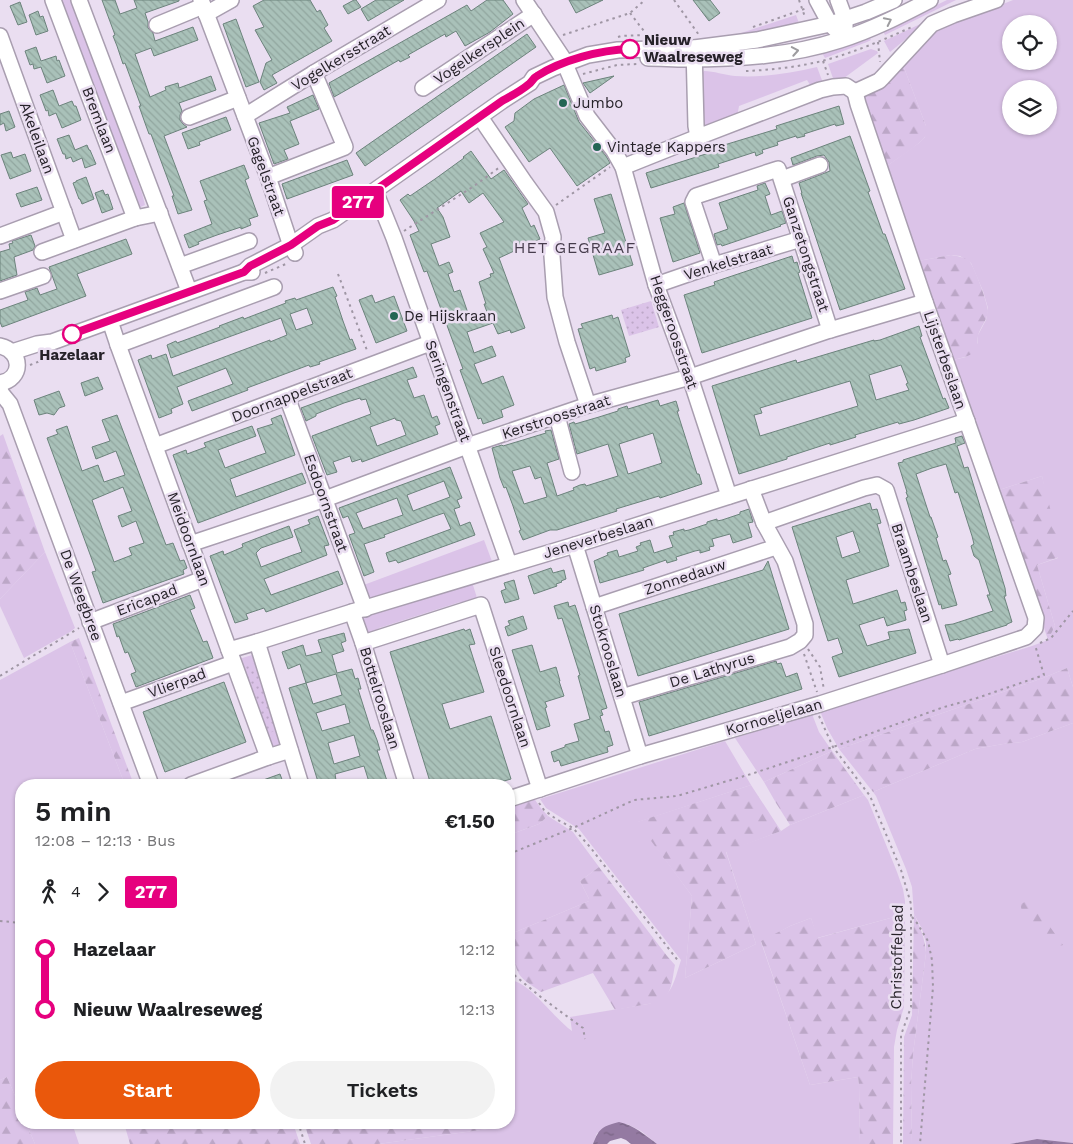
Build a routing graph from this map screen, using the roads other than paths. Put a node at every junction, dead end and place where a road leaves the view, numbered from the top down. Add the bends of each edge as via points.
1 (53, 0) edge
2 (79, 0) edge
3 (231, 0) edge
4 (438, 0) edge
5 (524, 0) edge
6 (817, 0) edge
7 (838, 0) edge
8 (894, 0) edge
9 (930, 0) edge
10 (996, 0) edge
11 (203, 7) edge
12 (534, 14) junction
13 (846, 19) junction
14 (157, 24) dead end
15 (830, 24) junction
16 (0, 36) edge
17 (845, 39) junction
18 (697, 49) junction
19 (565, 64) junction
20 (314, 73) junction
21 (424, 88) dead end
22 (855, 92) junction
23 (238, 98) junction
24 (245, 116) junction
25 (189, 117) dead end
26 (480, 117) junction
27 (698, 137) junction
28 (621, 164) junction
29 (820, 164) dead end
30 (780, 174) junction
31 (268, 177) junction
32 (374, 190) junction
33 (64, 212) junction
34 (160, 213) junction
35 (135, 218) junction
36 (0, 236) edge
37 (801, 239) junction
38 (74, 240) junction
39 (249, 242) dead end
40 (293, 249) junction
41 (42, 252) dead end
42 (714, 265) junction
43 (180, 266) junction
44 (43, 276) dead end
45 (656, 285) junction
46 (274, 287) dead end
47 (0, 291) edge
48 (189, 291) junction
49 (925, 302) junction
50 (110, 321) junction
51 (830, 330) junction
52 (430, 343) junction
53 (118, 345) junction
54 (10, 354) edge
55 (690, 377) junction
56 (2, 384) edge
57 (287, 397) junction
58 (588, 405) junction
59 (557, 416) junction
60 (967, 421) junction
61 (155, 446) junction
62 (467, 446) junction
63 (572, 472) dead end
64 (751, 489) junction
65 (729, 496) junction
66 (325, 499) junction
67 (764, 523) junction
68 (190, 544) junction
69 (575, 545) junction
70 (776, 547) junction
71 (509, 564) junction
72 (203, 579) junction
73 (594, 607) junction
74 (358, 611) junction
75 (90, 622) junction
76 (1035, 628) joint
77 (257, 642) junction
78 (363, 643) junction
79 (231, 656) junction
80 (942, 665) junction
81 (622, 697) junction
82 (121, 703) junction
83 (290, 750) junction
84 (640, 756) junction
85 (268, 757) junction
86 (149, 779) edge
87 (208, 779) edge
88 (299, 779) edge
89 (405, 779) edge
90 (537, 790) junction
91 (515, 798) edge

1 - 35 street, Bremlaan
2 - 34 street, Bremlaan
3 - 11 street
4 - 20 street, Vogelkersstraat
5 - 12 street, Heggeroosstraat
6 - 15 street
7 - 13 street
8 - 13 street
17 -> 9 street
10 - 22 street via 932,24 879,81
11 - 14 street
11 - 23 street, Gagelstraat
12 - 19 street, Heggeroosstraat
12 - 21 street, Vogelkersplein
13 - 15 street
13 - 17 street
15 - 17 street
15 - 18 street
16 - 33 street, Akeleilaan
18 -> 17 street via 765,55
18 - 19 street via 652,58
18 - 27 street
19 - 26 street
19 - 28 street, Heggeroosstraat via 587,116
20 - 24 street, Vogelkersstraat
20 - 31 street via 345,147
22 - 27 street via 846,86 832,86
22 - 49 street, Lijsterbeslaan
23 - 24 street, Gagelstraat
23 - 25 street
24 - 31 street, Gagelstraat
26 - 32 street
26 - 58 street via 546,212 553,237 555,297
27 - 28 street
28 - 45 street, Heggeroosstraat
29 - 30 street, Ganzetongstraat
30 - 37 street, Ganzetongstraat
30 - 42 street, Ganzetongstraat via 696,196 693,202
31 - 40 street, Gagelstraat
32 - 40 street via 333,220 322,233
32 - 52 street, Seringenstraat
33 - 36 street
33 - 38 street, Akeleilaan
34 - 35 street
34 - 43 street, Bremlaan
35 - 38 street
37 - 42 street, Venkelstraat
37 - 51 street, Ganzetongstraat
38 - 41 street
39 - 43 street
40 - 48 street via 269,267
42 - 45 street, Venkelstraat
43 - 48 street, Bremlaan
44 - 47 street
45 - 55 street, Heggeroosstraat
46 - 53 street
48 - 50 street
49 - 51 street, Kerstroosstraat
49 - 60 street, Lijsterbeslaan
50 - 53 street, Meidoornlaan
50 - 54 street
51 - 55 street, Kerstroosstraat
52 - 57 street, Doornappelstraat
52 - 62 street, Seringenstraat
53 - 61 street, Meidoornlaan
54 - 56 street via 15,374
55 - 58 street, Kerstroosstraat
55 - 65 street, Heggeroosstraat
56 - 75 street, De Weegbree via 10,390 10,404
57 - 61 street, Doornappelstraat
57 - 66 street, Esdoornstraat
58 - 59 street, Kerstroosstraat
59 - 62 street, Kerstroosstraat
59 - 63 street
60 - 64 street, Jeneverbeslaan
60 - 76 street, Lijsterbeslaan via 1036,618
61 - 68 street, Meidoornlaan
62 - 66 street, Kerstroosstraat
62 - 71 street, Seringenstraat
64 - 65 street, Jeneverbeslaan
64 - 67 street
65 - 69 street, Jeneverbeslaan
66 - 68 street, Kerstroosstraat
66 - 74 street, Esdoornstraat
67 - 70 street
67 - 80 street, Braambeslaan via 864,488 877,486 886,490
68 - 72 street, Meidoornlaan
69 - 71 street, Jeneverbeslaan
69 - 73 street, Stokrooslaan
70 - 73 street, Zonnedauw
70 - 81 street, De Lathyrus via 785,561 805,624 806,635 800,641 790,647
71 - 74 street, Jeneverbeslaan
72 - 75 street, Ericapad
72 - 79 street, Meidoornlaan
73 - 81 street, Stokrooslaan
74 - 77 street, Jeneverbeslaan
74 - 78 street, Bottelrooslaan
75 - 82 street, De Weegbree
76 - 80 street, Kornoeljelaan via 1026,637
77 - 79 street, Jeneverbeslaan
77 - 83 street
78 - 89 street, Bottelrooslaan
78 - 90 street, Sleedoornlaan via 481,605
79 - 82 street, Vlierpad
79 - 85 street, Meidoornlaan
80 - 84 street, Kornoeljelaan
81 - 84 street, Stokrooslaan
82 - 86 street, De Weegbree
83 - 85 street
83 - 88 street
84 - 90 street, Kornoeljelaan
85 - 87 street
90 - 91 street, Kornoeljelaan

